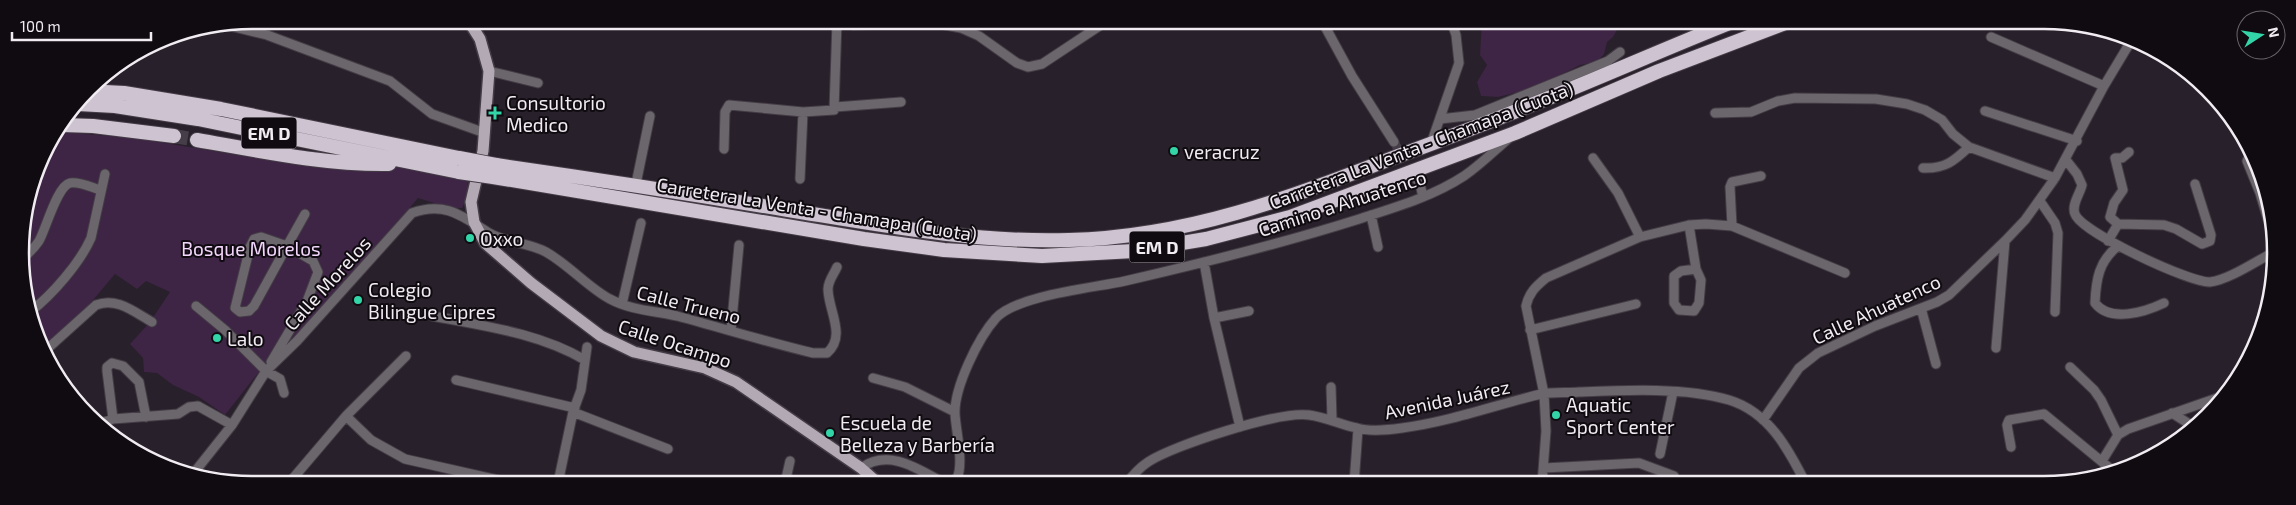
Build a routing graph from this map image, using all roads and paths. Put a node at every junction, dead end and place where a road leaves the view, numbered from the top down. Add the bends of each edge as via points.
1 (242, 29) edge
2 (474, 29) edge
3 (839, 29) edge
4 (963, 29) edge
5 (1095, 29) edge
6 (1326, 29) edge
7 (1454, 29) edge
8 (1715, 29) edge
9 (1769, 29) edge
10 (1991, 38) dead end
11 (2129, 46) edge
12 (1620, 52) dead end
13 (489, 71) junction
14 (538, 83) dead end
15 (2104, 86) junction
16 (97, 92) edge
17 (902, 102) dead end
18 (85, 104) edge
19 (835, 107) junction
20 (1985, 110) dead end
21 (803, 112) junction
22 (1715, 113) dead end
23 (650, 116) dead end
24 (1440, 119) junction
25 (68, 125) edge
26 (484, 133) junction
27 (1515, 133) junction
28 (174, 136) tunnel mouth
29 (1433, 138) dead end
30 (197, 140) tunnel mouth
31 (2077, 141) junction
32 (1394, 142) tunnel mouth
33 (1969, 146) junction
34 (724, 149) dead end
35 (2128, 152) dead end
36 (1593, 158) dead end
37 (2066, 160) junction
38 (2247, 161) edge
39 (418, 164) junction
40 (459, 165) junction
41 (1923, 168) dead end
42 (494, 171) junction
43 (105, 174) dead end
44 (1761, 176) dead end
45 (1419, 177) tunnel mouth
46 (2055, 178) junction
47 (2254, 178) edge
48 (637, 179) dead end
49 (800, 179) dead end
50 (2195, 184) dead end
51 (101, 190) junction
52 (1423, 197) junction
53 (2040, 200) junction
54 (305, 214) dead end
55 (1371, 215) junction
56 (474, 222) junction
57 (641, 223) dead end
58 (2118, 224) junction
59 (1688, 226) junction
60 (1732, 226) junction
61 (1640, 237) junction
62 (2005, 241) junction
63 (2108, 241) junction
64 (740, 245) dead end
65 (287, 246) junction
66 (2118, 246) junction
67 (1378, 248) dead end
68 (29, 252) edge
69 (2267, 256) edge
70 (1204, 262) junction
71 (837, 267) dead end
72 (1696, 269) junction
73 (1845, 273) dead end
74 (2164, 303) dead end
75 (622, 304) junction
76 (1636, 304) dead end
77 (196, 306) dead end
78 (36, 308) edge
79 (1920, 308) junction
80 (1249, 311) dead end
81 (2055, 312) dead end
82 (432, 316) dead end
83 (1214, 318) junction
84 (152, 322) dead end
85 (732, 330) junction
86 (1530, 330) junction
87 (50, 346) edge
88 (587, 347) dead end
89 (1996, 348) dead end
90 (406, 356) dead end
91 (585, 360) junction
92 (1936, 364) dead end
93 (2070, 366) dead end
94 (266, 371) junction
95 (873, 378) dead end
96 (456, 380) dead end
97 (1331, 387) dead end
98 (1673, 392) junction
99 (284, 393) dead end
100 (1544, 394) junction
101 (2213, 399) edge
102 (574, 410) junction
103 (955, 412) junction
104 (2172, 413) junction
105 (346, 416) junction
106 (146, 417) junction
107 (113, 419) junction
108 (1332, 420) junction
109 (1762, 420) junction
110 (106, 421) edge
111 (2188, 423) edge
112 (232, 425) junction
113 (1240, 427) junction
114 (1358, 429) junction
115 (2118, 435) junction
116 (2011, 447) dead end
117 (668, 448) dead end
118 (1660, 454) dead end
119 (790, 461) dead end
120 (2102, 461) junction
121 (2108, 466) edge
122 (861, 468) junction
123 (1544, 468) junction
124 (196, 469) edge
125 (295, 476) edge
126 (481, 476) edge
127 (560, 476) edge
128 (787, 476) edge
129 (870, 476) edge
130 (931, 476) edge
131 (958, 476) edge
132 (1131, 476) edge
133 (1355, 476) edge
134 (1543, 476) edge
135 (1674, 476) dead end
136 (1801, 476) edge

1 - 26 street via 267,35 390,82 432,114
2 - 13 main road via 480,38
3 - 19 street
4 - 5 street via 1028,67 1042,64
6 - 32 street
7 - 24 street via 1459,63
8 - 42 highway, Carretera La Venta - Chamapa (Cuota) / EM D via 1537,103 1295,196 1202,222 1136,234 1028,240 940,233 636,185
9 - 27 highway, Carretera La Venta - Chamapa (Cuota) / EM D via 1658,71
10 - 15 street
11 - 15 street, Calle Ahuatenco
12 - 24 street via 1608,61 1475,115
13 - 14 street
13 - 26 main road
15 - 31 street, Calle Ahuatenco
16 - 40 highway, Carretera La Venta - Chamapa (Cuota) / EM D via 221,109
17 - 19 street
18 - 39 highway, Carretera La Venta - Chamapa (Cuota) / EM D via 198,119
19 - 21 street via 832,111
20 - 31 street
21 - 34 street via 729,105 725,112
21 - 49 street
22 - 33 street via 1751,112 1795,98 1876,99 1925,110 1942,120
23 - 48 street
24 - 29 street
25 - 28 highway
26 - 56 main road via 471,202
27 - 42 highway, Carretera La Venta - Chamapa (Cuota) / EM D via 1290,217 1206,239 1087,254 993,254 864,239
27 - 52 street, Camino a Ahuatenco via 1464,176
30 - 39 highway via 365,164
31 - 37 street, Calle Ahuatenco
33 - 41 street via 1950,164 1941,168
33 - 46 street
35 - 58 street via 2122,158 2115,158 2123,190 2110,217
36 - 61 street via 1618,193
37 - 46 street, Calle Ahuatenco
37 - 63 street via 2082,185 2074,208 2076,217
38 - 47 street
39 - 40 highway, Carretera La Venta - Chamapa (Cuota) / EM D
40 - 42 highway, Carretera La Venta - Chamapa (Cuota) / EM D, bridge
43 - 51 street
44 - 60 street via 1732,182
45 - 52 street
46 - 53 street, Calle Ahuatenco
50 - 58 street via 2210,231 2207,243 2202,244 2164,224
51 - 68 street via 70,183 65,186 38,242
51 - 78 street via 88,246
52 - 55 street, Camino a Ahuatenco
53 - 62 street, Calle Ahuatenco
53 - 81 street via 2058,233
54 - 65 street
55 - 67 street
55 - 70 street, Camino a Ahuatenco
56 - 75 street, Calle Trueno via 501,239 545,252 609,299
56 - 94 street, Calle Morelos via 461,214 439,209 426,208 412,213
56 - 122 main road, Calle Ocampo via 494,252 601,336 634,352 705,368 736,382
57 - 75 street
58 - 63 street
59 - 60 street
59 - 61 street
59 - 72 street
60 - 73 street
61 - 86 street via 1546,278 1534,287 1526,306
62 - 79 street, Calle Ahuatenco via 1949,295
62 - 89 street
63 - 66 street
64 - 85 street
65 - 65 street via 254,306 249,311 240,312 235,308 254,239 261,237
65 - 94 street via 313,261 318,272 307,301
66 - 69 street via 2166,268 2208,282
66 - 74 street via 2102,262 2097,276 2095,303 2098,307 2110,314 2123,314 2153,309
70 - 83 street
70 - 103 street, Camino a Ahuatenco via 1038,298 1010,308 997,317 985,333 963,378
71 - 85 street, Calle Trueno via 828,289 837,334 827,353 813,353
72 - 72 street via 1702,280 1698,308 1689,312 1679,310 1674,303 1674,276 1681,271
75 - 85 street, Calle Trueno
76 - 86 street
77 - 94 street
79 - 92 street
79 - 109 street, Calle Ahuatenco via 1818,353 1799,368
80 - 83 street
82 - 91 street via 562,346
83 - 113 street
84 - 87 street via 120,304 106,301 96,305
86 - 100 street
88 - 91 street
90 - 105 street
91 - 102 street via 581,390
93 - 115 street via 2101,400
94 - 99 street via 280,379
94 - 112 street, Calle Morelos
95 - 103 street via 905,387
96 - 102 street
97 - 108 street
98 - 100 street, Avenida Juárez via 1611,390
98 - 109 street, Avenida Juárez via 1730,400
98 - 118 street
100 - 114 street, Avenida Juárez via 1402,428
100 - 123 street
101 - 104 street
102 - 117 street
102 - 127 street
103 - 131 street, Camino a Ahuatenco
104 - 111 street
104 - 115 street
105 - 125 street
105 - 126 street via 371,440 405,459
106 - 107 street
106 - 107 street via 140,382 116,363 108,367
106 - 112 street via 178,414 198,406
107 - 110 street
108 - 113 street, Avenida Juárez via 1292,414
108 - 114 street, Avenida Juárez
109 - 136 street via 1778,435
112 - 124 street, Calle Morelos
113 - 132 street, Avenida Juárez via 1148,462
114 - 133 street
115 - 120 street
116 - 120 street via 2007,422 2040,414 2048,416
119 - 128 street
120 - 121 street
122 - 129 main road, Calle Ocampo
122 - 130 street, Camino a Ahuatenco via 871,461 884,459 904,462
123 - 134 street
123 - 135 street via 1639,463

